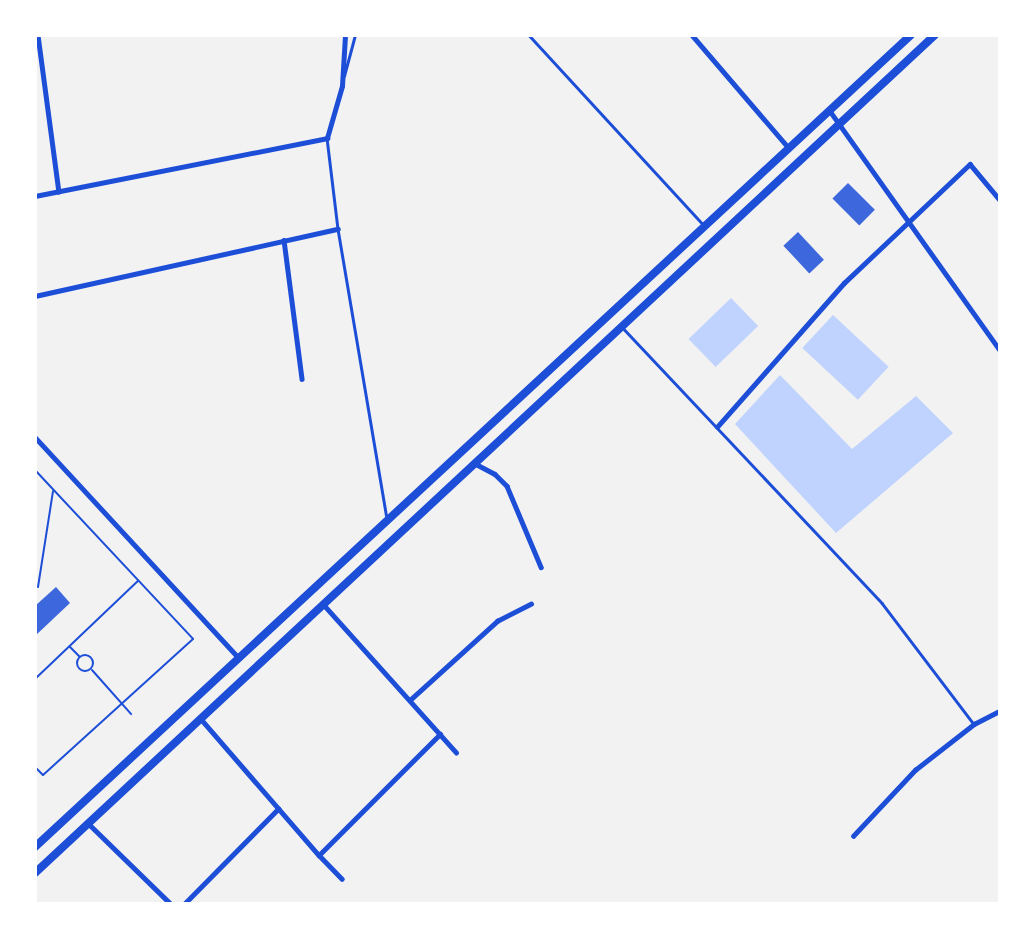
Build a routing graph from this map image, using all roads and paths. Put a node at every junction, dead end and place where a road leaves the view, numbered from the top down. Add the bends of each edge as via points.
1 (38, 35) edge
2 (345, 35) edge
3 (355, 35) edge
4 (530, 35) edge
5 (692, 35) edge
6 (911, 35) edge
7 (935, 35) edge
8 (342, 86) junction
9 (830, 111) junction
10 (841, 123) junction
11 (327, 138) junction
12 (790, 149) junction
13 (59, 191) junction
14 (35, 196) edge
15 (1000, 200) edge
16 (909, 219) junction
17 (705, 227) junction
18 (338, 229) junction
19 (284, 240) junction
20 (35, 296) edge
21 (622, 327) junction
22 (1000, 350) edge
23 (302, 379) dead end
24 (717, 427) junction
25 (35, 438) edge
26 (476, 464) junction
27 (35, 470) edge
28 (54, 489) junction
29 (387, 522) junction
30 (541, 567) dead end
31 (138, 581) junction
32 (38, 587) dead end
33 (531, 604) dead end
34 (324, 605) junction
35 (69, 646) junction
36 (79, 657) junction
37 (240, 659) junction
38 (92, 670) junction
39 (36, 676) edge
40 (410, 700) junction
41 (122, 704) junction
42 (1000, 711) edge
43 (131, 714) dead end
44 (201, 719) junction
45 (974, 724) junction
46 (440, 734) junction
47 (155, 738) junction
48 (166, 751) junction
49 (456, 752) dead end
50 (35, 767) edge
51 (278, 809) junction
52 (89, 823) junction
53 (853, 836) dead end
54 (35, 847) edge
55 (319, 855) junction
56 (35, 873) edge
57 (342, 879) dead end
58 (168, 903) edge
59 (184, 904) edge

1 - 13 street
2 - 8 street
3 - 8 lane
4 - 17 lane
5 - 12 street
6 - 9 main road
7 - 10 main road
8 - 11 street
9 - 10 street
9 - 12 main road
10 - 16 street
10 - 21 main road
11 - 13 street
11 - 18 lane
12 - 17 main road
13 - 14 street
15 - 16 street via 970,164
16 - 22 street
16 - 24 street via 844,283
17 - 29 main road
18 - 19 street
18 - 29 lane
19 - 20 street
19 - 23 street
21 - 24 lane
21 - 26 main road
24 - 45 lane via 882,603
25 - 37 street
26 - 30 street via 507,486
26 - 34 main road
27 - 28 path
28 - 31 path
28 - 32 path
29 - 37 main road
31 - 35 path
31 - 41 path via 193,639
33 - 40 street via 497,621
34 - 40 street
34 - 44 main road
35 - 36 path
35 - 39 path
36 - 38 path via 79,669
36 - 38 path via 92,657
37 - 47 main road
38 - 41 path
40 - 46 street
41 - 43 path
41 - 50 path via 43,775
42 - 45 street
44 - 48 main road
44 - 51 street
45 - 53 street via 900,785
46 - 49 street
46 - 55 street
47 - 48 main road
47 - 54 main road
48 - 52 main road
51 - 55 street
51 - 59 street
52 - 56 main road
52 - 58 street
55 - 57 street

